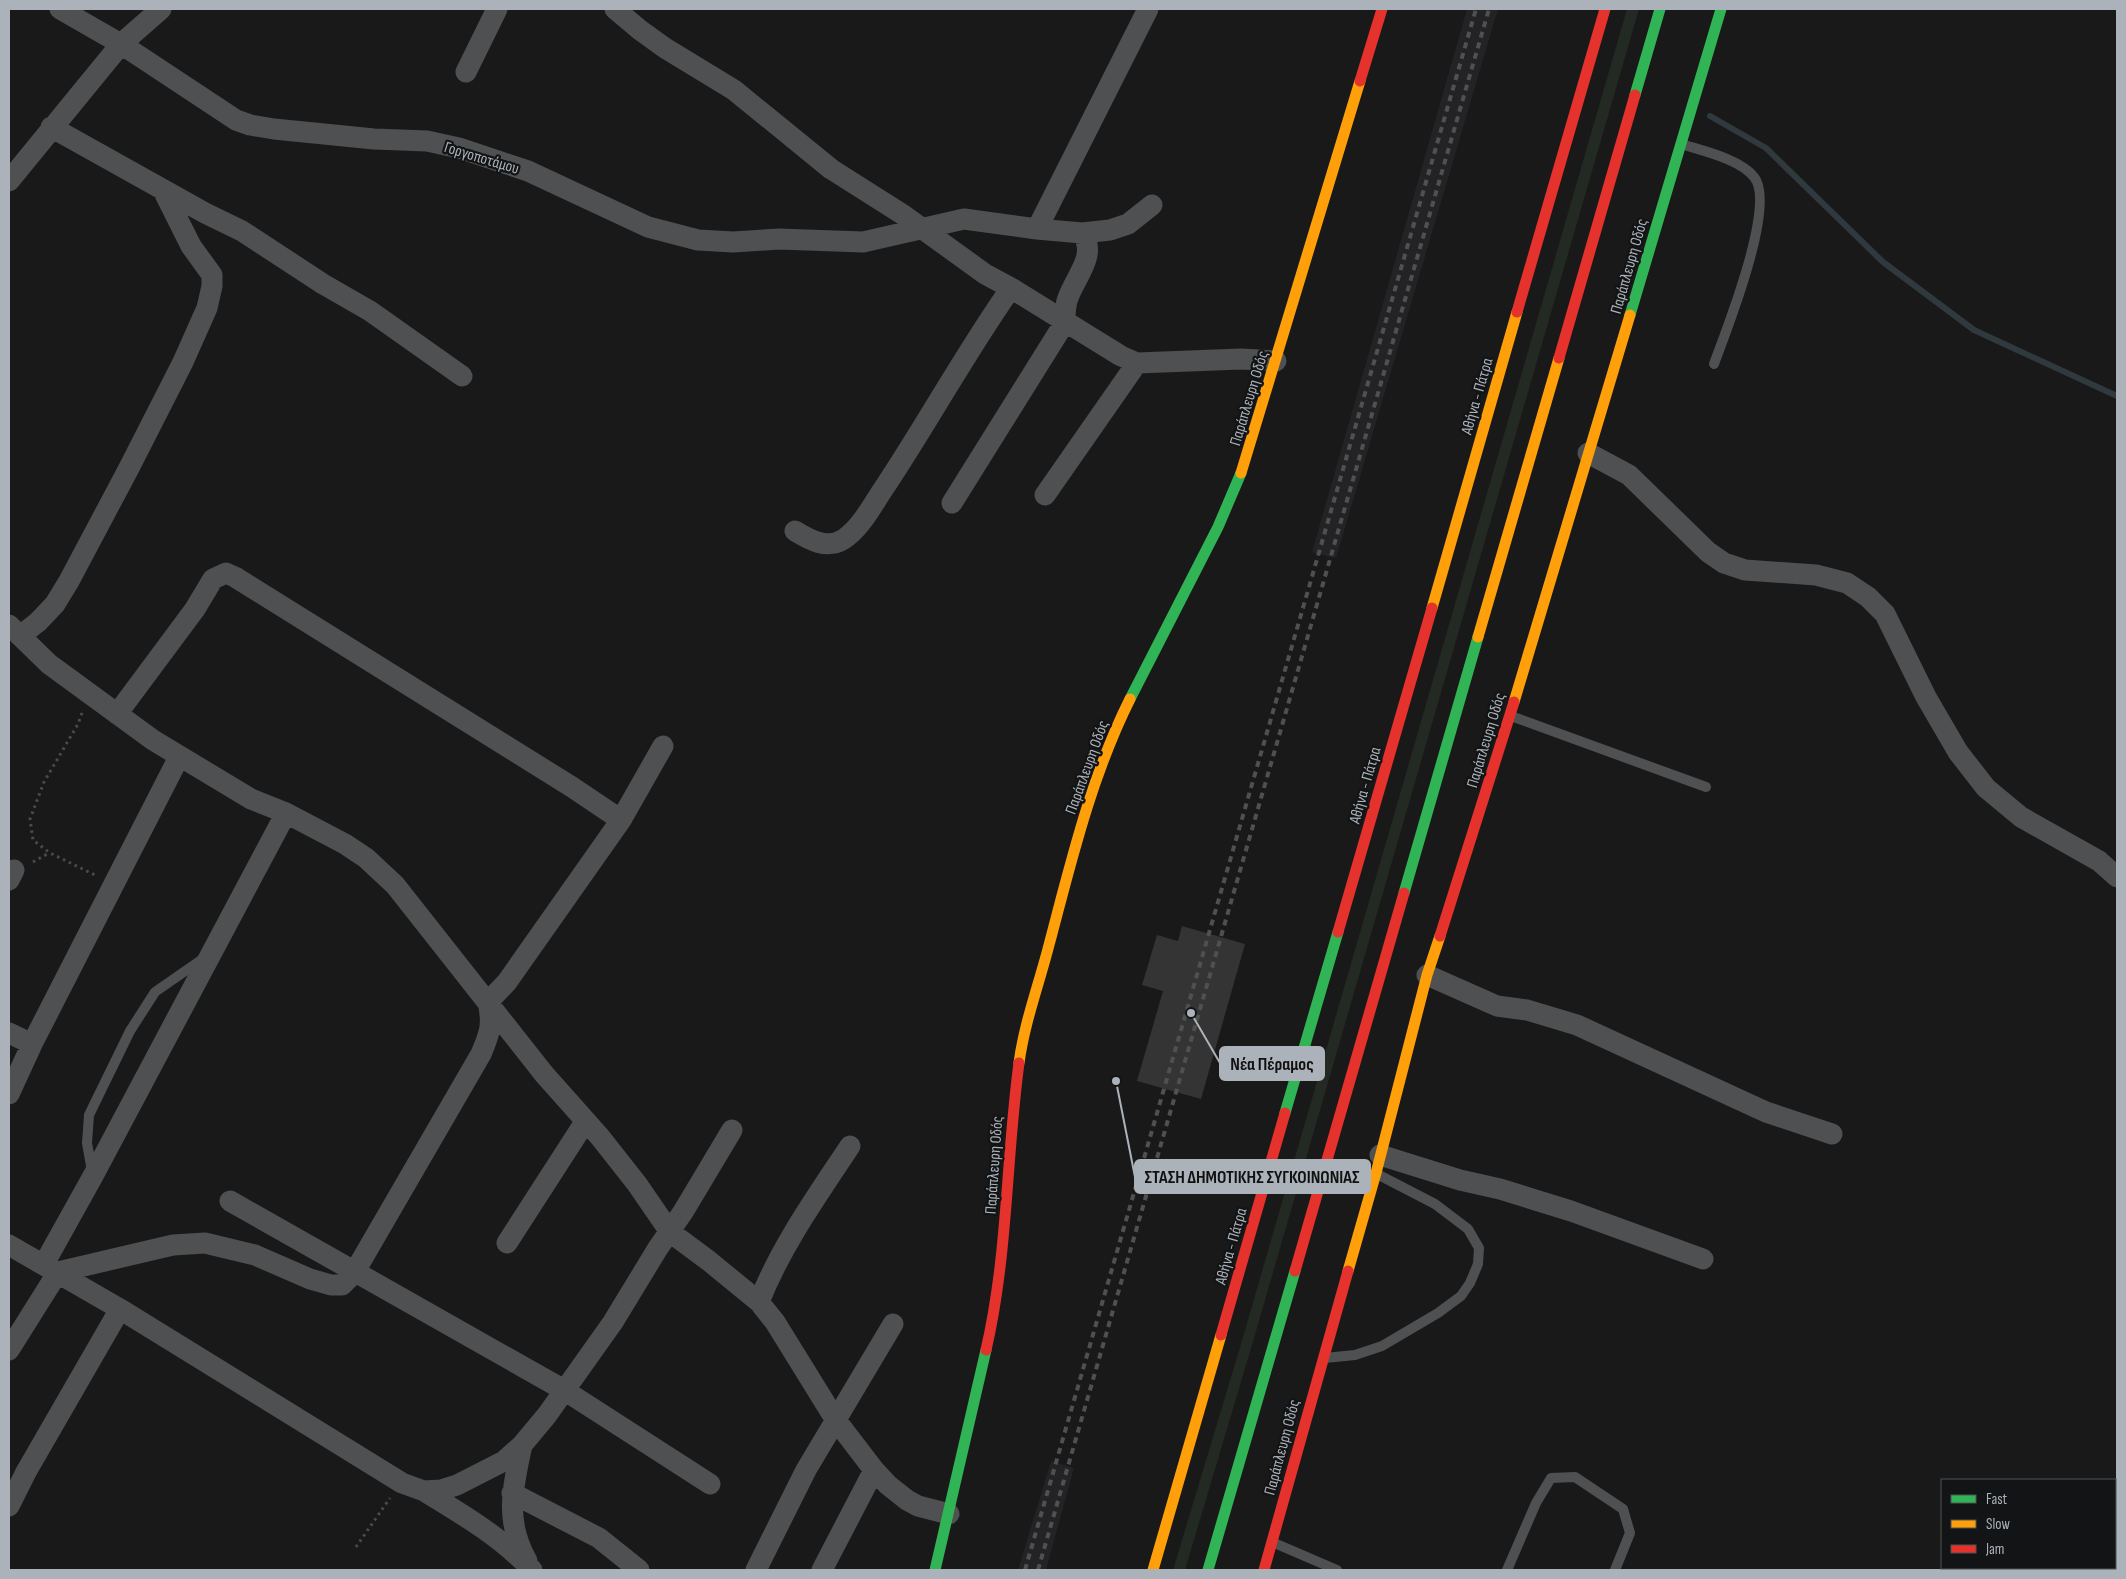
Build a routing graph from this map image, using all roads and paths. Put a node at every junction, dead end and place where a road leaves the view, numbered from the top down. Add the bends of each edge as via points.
1 (60, 9) edge
2 (161, 9) edge
3 (497, 9) edge
4 (615, 9) edge
5 (1148, 9) edge
6 (1382, 9) edge
7 (1605, 9) edge
8 (1660, 9) edge
9 (1721, 9) edge
10 (121, 44) junction
11 (466, 72) dead end
12 (51, 127) junction
13 (1680, 144) junction
14 (9, 181) edge
15 (163, 190) junction
16 (1152, 205) dead end
17 (1037, 229) junction
18 (923, 230) junction
19 (1082, 233) junction
20 (1011, 288) junction
21 (1065, 322) junction
22 (1276, 361) junction
23 (1137, 363) junction
24 (1714, 364) dead end
25 (462, 376) dead end
26 (1588, 453) junction
27 (1045, 495) dead end
28 (952, 503) dead end
29 (795, 531) dead end
30 (14, 630) edge
31 (89, 695) junction
32 (117, 714) junction
33 (1510, 716) junction
34 (664, 746) dead end
35 (179, 757) junction
36 (1706, 787) dead end
37 (286, 813) junction
38 (622, 820) junction
39 (2117, 877) edge
40 (115, 881) junction
41 (211, 954) junction
42 (1428, 975) junction
43 (488, 1002) junction
44 (9, 1034) edge
45 (32, 1044) junction
46 (9, 1094) edge
47 (585, 1122) junction
48 (732, 1130) dead end
49 (1832, 1134) dead end
50 (850, 1146) dead end
51 (1378, 1164) junction
52 (93, 1176) junction
53 (230, 1201) dead end
54 (670, 1232) junction
55 (507, 1243) dead end
56 (9, 1245) edge
57 (1703, 1259) dead end
58 (51, 1268) junction
59 (354, 1273) junction
60 (759, 1302) junction
61 (120, 1309) junction
62 (893, 1324) dead end
63 (9, 1350) edge
64 (1322, 1359) junction
65 (564, 1390) junction
66 (835, 1419) junction
67 (522, 1445) junction
68 (874, 1470) junction
69 (402, 1483) junction
70 (710, 1484) dead end
71 (424, 1491) junction
72 (512, 1493) junction
73 (9, 1506) edge
74 (949, 1514) junction
75 (1271, 1542) junction
76 (356, 1547) dead end
77 (532, 1570) edge
78 (639, 1570) edge
79 (756, 1570) edge
80 (822, 1570) edge
81 (935, 1570) edge
82 (1153, 1570) edge
83 (1208, 1570) edge
84 (1264, 1570) edge
85 (1337, 1570) edge
86 (1507, 1570) edge
87 (1615, 1570) edge

1 - 10 street, Γοργοποτάμου
2 - 10 street
3 - 11 street
4 - 18 street via 665,48 734,90 831,169
5 - 17 street
6 - 22 main road, Παράπλευρη Οδός
7 - 82 main road, Αθήνα - Πάτρα
8 - 83 main road
9 - 13 main road, Παράπλευρη Οδός
10 - 12 street
10 - 18 street, Γοργοποτάμου via 211,105 250,125 374,139 427,141 459,148 528,171 648,227 672,234 698,240 733,242 779,239 863,242
12 - 14 street
12 - 15 street
13 - 24 lane via 1717,155 1742,167 1759,184 1753,248
13 - 26 main road, Παράπλευρη Οδός
15 - 25 street via 271,248 370,311
15 - 30 street via 191,246 212,275 207,308 183,362 69,581 55,604 38,622
16 - 19 street, Γοργοποτάμου via 1128,224
17 - 18 street, Γοργοποτάμου via 964,219
17 - 19 street, Γοργοποτάμου
18 - 20 street via 985,274
19 - 21 street via 1088,250 1068,298
20 - 21 street
20 - 29 street via 854,530 843,540 827,544 812,541
21 - 23 street
21 - 28 street
22 - 23 street via 1241,359
22 - 74 main road, Παράπλευρη Οδός via 1241,472 1218,527 1120,720 1077,840 1020,1054 1004,1240 992,1318
23 - 27 street
26 - 33 main road, Παράπλευρη Οδός
26 - 39 street via 1628,475 1708,552 1724,563 1745,570 1816,575 1847,584 1868,598 1885,614 1926,697 1958,752 1986,788 2021,817 2099,861
30 - 31 street via 49,664
31 - 32 street
31 - 40 path via 78,724 44,782 30,819 33,840 50,853
32 - 35 street
32 - 38 street via 195,609 212,579 226,573
33 - 36 lane
33 - 42 main road, Παράπλευρη Οδός
34 - 38 street
35 - 37 street via 251,799
35 - 40 street
37 - 41 street
37 - 43 street via 345,844 395,885
38 - 43 street via 507,982
40 - 45 street
41 - 52 street
41 - 52 lane via 155,992 130,1031 89,1115 87,1143
42 - 49 street via 1497,1006 1527,1010 1577,1025 1766,1112
42 - 51 main road, Παράπλευρη Οδός
43 - 47 street
43 - 59 street via 491,1019 481,1054
44 - 45 street
45 - 46 street
47 - 54 street via 637,1184
47 - 55 street
48 - 54 street
50 - 60 street via 793,1234
51 - 57 street via 1518,1194
51 - 64 main road, Παράπλευρη Οδός
51 - 64 lane via 1468,1229 1478,1248 1478,1264 1461,1296 1438,1313 1382,1346 1355,1355
52 - 58 street
53 - 59 street
54 - 60 street
54 - 65 street via 613,1322
56 - 58 street
58 - 59 street via 173,1245 204,1243 255,1255 331,1286 342,1286
58 - 61 street
58 - 63 street
59 - 65 street
60 - 66 street via 775,1322
61 - 69 street
61 - 73 street
62 - 66 street
64 - 75 main road, Παράπλευρη Οδός
65 - 67 street
65 - 70 street
66 - 68 street
66 - 79 street
67 - 71 street via 504,1460 457,1485
67 - 72 street
68 - 74 street via 907,1500
68 - 80 street
69 - 71 street
69 - 76 path
71 - 77 street via 490,1532
72 - 77 street via 516,1534
72 - 78 street via 599,1538
74 - 81 main road, Παράπλευρη Οδός
75 - 84 main road, Παράπλευρη Οδός
75 - 85 lane
86 - 87 lane via 1550,1478 1575,1477 1624,1509 1630,1533

